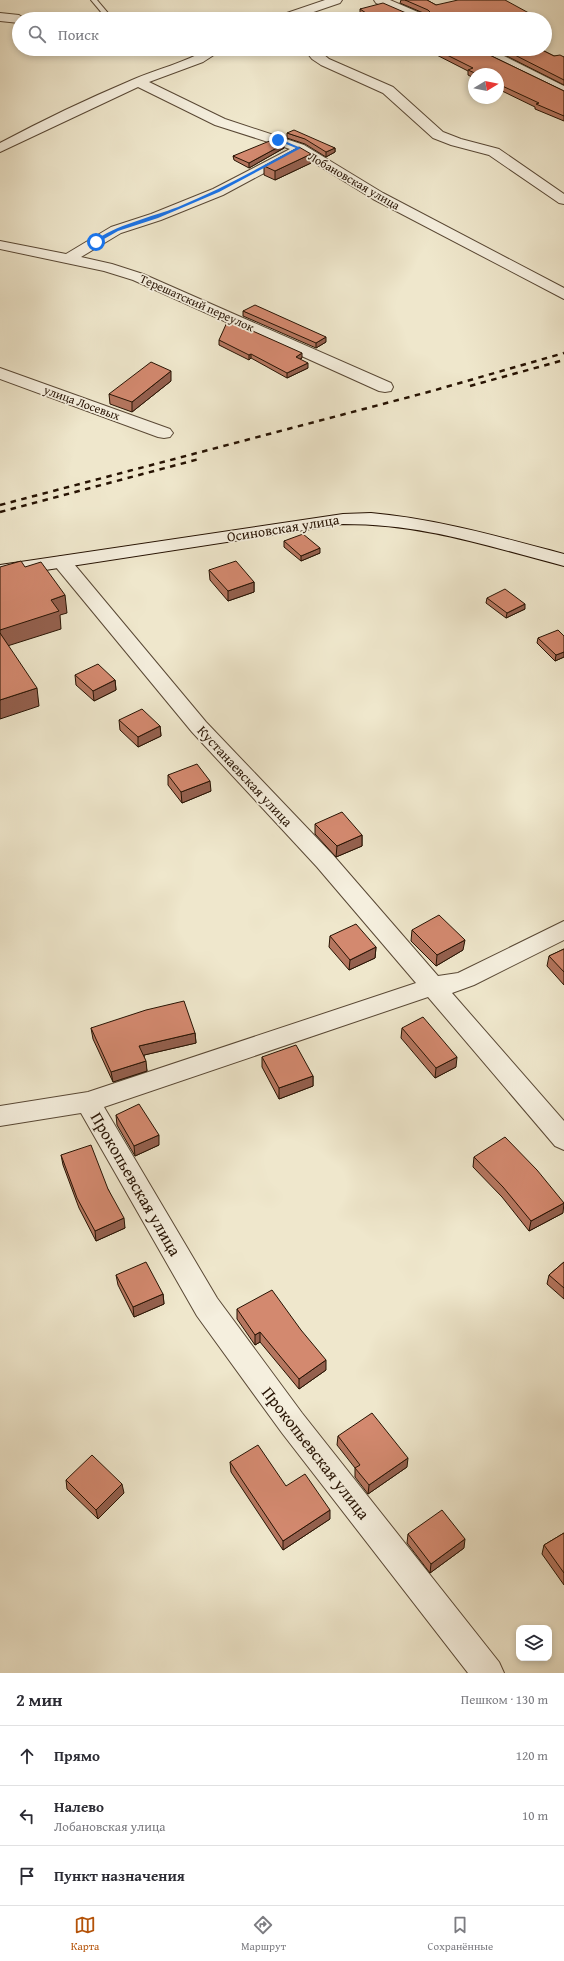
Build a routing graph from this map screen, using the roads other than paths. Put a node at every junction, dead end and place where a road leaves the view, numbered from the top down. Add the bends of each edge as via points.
1 (94, 0) edge
2 (336, 0) edge
3 (380, 0) edge
4 (104, 12) edge
5 (303, 12) edge
6 (407, 12) edge
7 (0, 17) edge
8 (12, 18) edge
9 (206, 56) edge
10 (316, 56) edge
11 (494, 56) edge
12 (138, 82) junction
13 (564, 91) edge
14 (0, 148) edge
15 (299, 148) junction
16 (564, 200) edge
17 (0, 245) edge
18 (68, 259) junction
19 (564, 294) edge
20 (0, 373) edge
21 (385, 387) dead end
22 (164, 433) dead end
23 (564, 560) edge
24 (62, 562) junction
25 (0, 571) edge
26 (564, 930) edge
27 (433, 986) junction
28 (88, 1102) junction
29 (0, 1116) edge
30 (564, 1139) edge
31 (488, 1673) edge

1 - 4 lane
2 - 5 street
3 - 6 street
7 - 8 street
9 - 12 street
10 - 16 street via 324,62 388,90 438,135 494,152
11 - 13 street
12 - 14 street via 60,117
12 - 15 street, Лобановская улица via 220,122
15 - 18 street via 218,192 116,230
15 - 19 street, Лобановская улица via 378,196
17 - 18 street, Терешатский переулок
18 - 21 street, Терешатский переулок via 138,277
20 - 22 street, улица Лосевых
23 - 24 street, Осиновская улица via 443,528 370,517
24 - 25 street, Осиновская улица
24 - 27 street, Кустанаевская улица via 199,727 325,861
26 - 27 street, Прокопьевская улица via 466,979
27 - 28 street, Прокопьевская улица
27 - 30 street, Кустанаевская улица
28 - 29 street
28 - 31 street, Прокопьевская улица via 208,1307 292,1424

